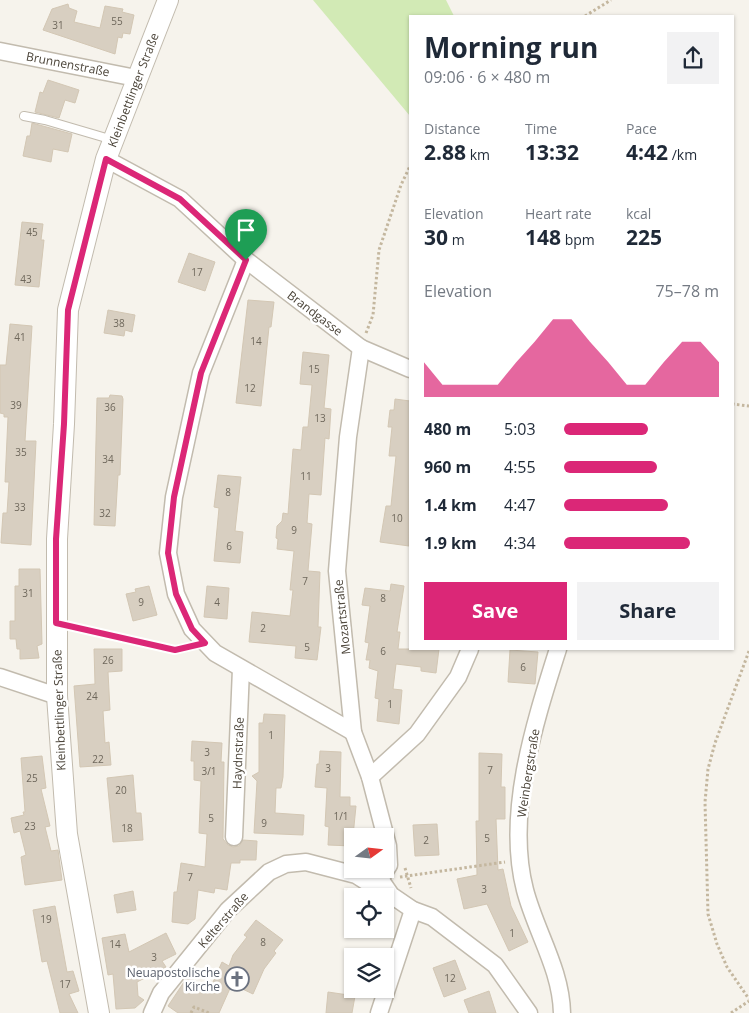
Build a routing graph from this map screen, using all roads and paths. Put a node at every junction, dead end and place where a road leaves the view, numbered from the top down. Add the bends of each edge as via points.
1 (168, 0) edge
2 (611, 0) edge
3 (587, 15) edge
4 (0, 50) edge
5 (136, 78) junction
6 (24, 116) dead end
7 (113, 140) junction
8 (106, 159) junction
9 (409, 168) edge
10 (246, 260) junction
11 (361, 348) junction
12 (409, 369) edge
13 (734, 404) edge
14 (749, 406) edge
15 (56, 623) junction
16 (205, 643) junction
17 (470, 650) edge
18 (558, 650) edge
19 (749, 651) edge
20 (241, 669) junction
21 (0, 677) edge
22 (57, 696) junction
23 (353, 732) junction
24 (370, 777) junction
25 (234, 837) dead end
26 (521, 860) junction
27 (407, 876) dead end
28 (380, 879) junction
29 (412, 910) junction
30 (749, 1000) edge
31 (99, 1013) edge
32 (152, 1013) edge
33 (191, 1013) edge
34 (209, 1013) edge
35 (379, 1013) edge
36 (529, 1013) edge
37 (562, 1013) edge
38 (732, 1013) edge

1 - 5 street, Kleinbettlinger Straße
2 - 3 path
4 - 5 street, Brunnenstraße
5 - 7 street, Kleinbettlinger Straße
6 - 7 lane
7 - 8 street, Kleinbettlinger Straße
8 - 10 street, Brandgasse via 180,199
8 - 15 street, Kleinbettlinger Straße via 68,310 56,539
9 - 11 path via 379,250 373,315
10 - 11 street, Brandgasse
10 - 16 street via 201,373 174,497 168,553 176,594 192,629
11 - 12 street, Brandgasse
11 - 23 street, Mozartstraße via 348,437 337,571
13 - 14 path
15 - 16 path via 175,650
15 - 22 street, Kleinbettlinger Straße
16 - 20 street
17 - 24 street via 458,677 417,734
18 - 26 street, Weinbergstraße via 538,715 522,791
19 - 30 path via 715,743 708,769 705,802 708,914 727,967
20 - 23 street
20 - 25 street, Haydnstraße
21 - 22 street
22 - 31 street, Kleinbettlinger Straße via 67,834
23 - 24 street, Mozartstraße
24 - 28 street, Mozartstraße via 388,846 389,865
26 - 27 path
26 - 37 street, Weinbergstraße via 525,890 559,982
28 - 29 street via 391,895
28 - 32 street, Kelterstraße via 367,882 356,874 306,862 286,864 269,872 228,910 160,993
29 - 35 street
29 - 36 street via 432,917 495,965
30 - 38 path
33 - 34 path via 194,1006

